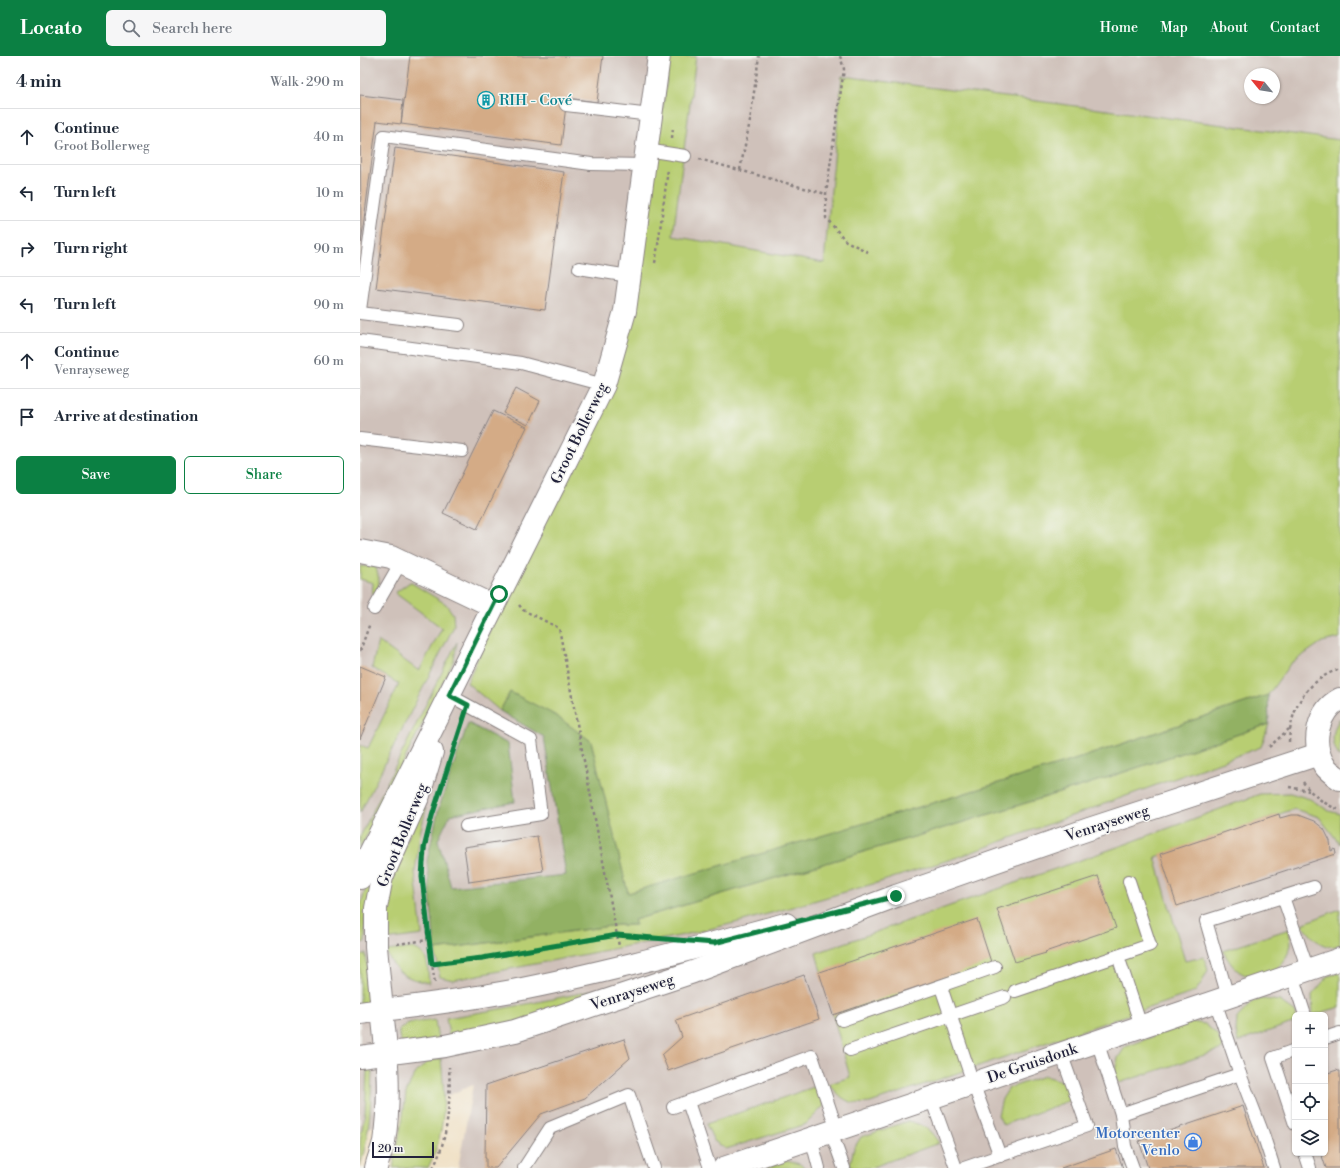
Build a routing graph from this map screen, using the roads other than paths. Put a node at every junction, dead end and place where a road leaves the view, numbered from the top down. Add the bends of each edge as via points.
1 (659, 56) edge
2 (566, 105) dead end
3 (651, 115) junction
4 (685, 156) road end
5 (645, 158) junction
6 (578, 268) dead end
7 (630, 276) junction
8 (360, 311) edge
9 (459, 325) dead end
10 (360, 341) edge
11 (604, 385) junction
12 (360, 439) edge
13 (462, 451) dead end
14 (360, 552) edge
15 (402, 562) junction
16 (493, 606) junction
17 (374, 609) road end
18 (449, 695) junction
19 (1340, 699) edge
20 (1319, 754) junction
21 (1340, 780) edge
22 (466, 826) dead end
23 (360, 878) edge
24 (1129, 881) dead end
25 (1314, 887) dead end
26 (896, 896) junction
27 (1283, 897) junction
28 (1118, 956) junction
29 (1340, 959) edge
30 (995, 967) dead end
31 (1300, 972) junction
32 (941, 987) junction
33 (1222, 999) junction
34 (382, 1010) junction
35 (1305, 1012) edge
36 (360, 1013) edge
37 (951, 1015) junction
38 (842, 1020) dead end
39 (1141, 1026) junction
40 (1340, 1033) edge
41 (1328, 1037) edge
42 (1097, 1041) junction
43 (850, 1050) dead end
44 (1292, 1051) edge
45 (387, 1053) junction
46 (1061, 1053) junction
47 (360, 1057) edge
48 (1240, 1074) junction
49 (974, 1083) junction
50 (931, 1098) junction
51 (688, 1102) junction
52 (674, 1107) dead end
53 (1121, 1114) junction
54 (1294, 1120) edge
55 (834, 1131) junction
56 (811, 1138) junction
57 (1000, 1156) junction
58 (1306, 1156) edge
59 (376, 1168) edge
60 (524, 1168) edge
61 (654, 1168) edge
62 (710, 1168) edge
63 (724, 1168) edge
64 (819, 1168) edge
65 (844, 1168) edge
66 (956, 1168) edge
67 (964, 1168) edge
68 (1133, 1168) edge
69 (1274, 1168) edge
70 (1310, 1168) edge

1 - 3 street, Groot Bollerweg
2 - 3 lane
3 - 5 street, Groot Bollerweg
4 - 5 lane
5 - 7 street, Groot Bollerweg
5 - 8 lane via 591,164 384,136
6 - 7 lane
7 - 11 street, Groot Bollerweg via 625,311
8 - 9 lane
10 - 11 lane via 521,363
11 - 16 street, Groot Bollerweg
12 - 13 lane
14 - 15 street via 391,557
15 - 16 street
15 - 17 lane
16 - 18 street, Groot Bollerweg
18 - 22 lane via 530,740 541,814
18 - 23 street, Groot Bollerweg via 366,861
18 - 34 street, Groot Bollerweg via 419,795 382,877 376,908 376,947
19 - 20 street via 1322,718 1316,742
20 - 21 street via 1324,765
20 - 26 street, Venrayseweg via 1089,828
24 - 28 lane via 1150,945
25 - 27 lane
26 - 34 street, Venrayseweg via 623,967 498,993
26 - 45 street, Venrayseweg via 693,972 515,1031 446,1046
27 - 31 lane
27 - 33 lane via 1206,921
28 - 37 lane
28 - 39 lane
29 - 31 street, De Gruisdonk
30 - 32 lane
31 - 33 street, De Gruisdonk
31 - 35 lane
32 - 37 lane
32 - 38 lane
33 - 39 street, De Gruisdonk
33 - 48 lane
34 - 36 street, Venrayseweg
34 - 45 street, Groot Bollerweg
37 - 43 lane
37 - 49 lane
39 - 42 street, De Gruisdonk
40 - 41 lane
42 - 46 street, De Gruisdonk
42 - 53 lane
44 - 54 lane via 1273,1058
45 - 47 street, Venrayseweg
45 - 59 street, Groot Bollerweg via 389,1097 384,1143
46 - 49 street, De Gruisdonk
46 - 57 lane via 1087,1126
48 - 53 lane
48 - 69 lane
49 - 50 street, De Gruisdonk
49 - 57 lane
50 - 55 street, De Gruisdonk
50 - 66 lane
51 - 52 lane
51 - 55 lane via 812,1056
51 - 62 lane
53 - 68 lane via 1125,1146
55 - 56 street, De Gruisdonk
55 - 65 lane
56 - 63 street, De Gruisdonk
56 - 64 lane
57 - 67 lane
58 - 70 lane
60 - 61 lane via 550,1128 629,1095

